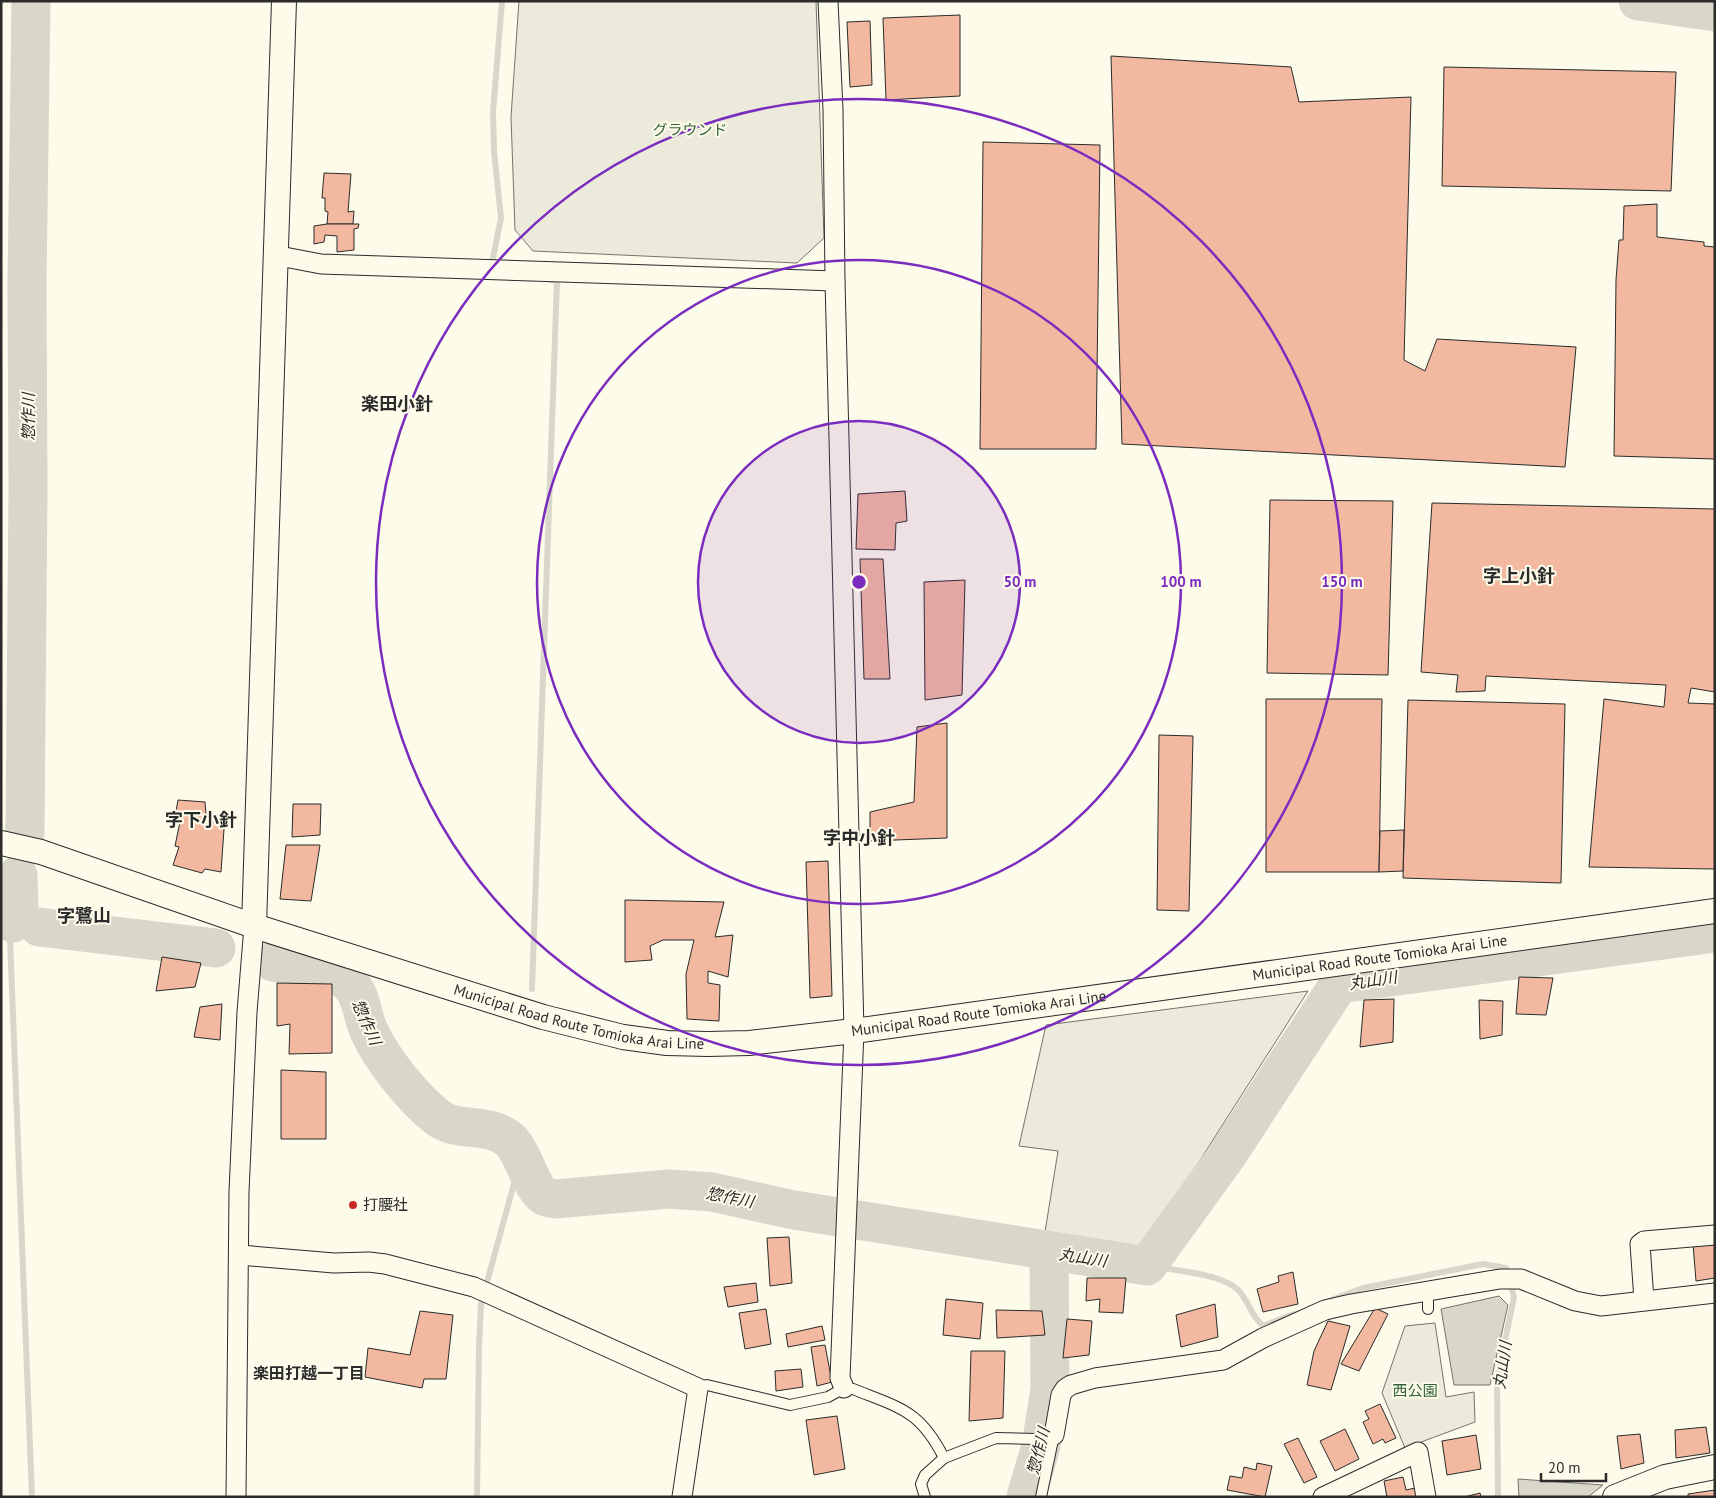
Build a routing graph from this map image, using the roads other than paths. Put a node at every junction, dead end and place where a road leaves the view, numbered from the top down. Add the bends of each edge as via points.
1 (284, 1) edge
2 (828, 1) edge
3 (274, 254) junction
4 (835, 281) junction
5 (1, 843) edge
6 (1715, 911) edge
7 (254, 926) junction
8 (854, 1031) junction
9 (1715, 1235) edge
10 (240, 1255) junction
11 (1715, 1293) edge
12 (1644, 1300) junction
13 (698, 1388) junction
14 (844, 1388) junction
15 (1045, 1437) junction
16 (944, 1458) junction
17 (1715, 1467) edge
18 (236, 1497) edge
19 (682, 1497) edge
20 (925, 1497) edge
21 (1041, 1497) edge
22 (1324, 1497) edge
23 (1426, 1497) edge
24 (1615, 1497) edge

1 - 3 street
2 - 4 street via 834,110
3 - 4 street via 321,264
3 - 7 street
4 - 8 street
5 - 7 street, Municipal Road Route Tomioka Arai Line via 94,869
6 - 8 street, Municipal Road Route Tomioka Arai Line
7 - 8 street, Municipal Road Route Tomioka Arai Line via 543,1017 623,1037 667,1043 749,1043
7 - 10 street via 239,1183
8 - 14 street via 840,1378
9 - 12 street via 1644,1241 1640,1244
10 - 13 street via 385,1264 486,1292
10 - 18 street
11 - 12 street
12 - 15 street via 1601,1306 1521,1279 1500,1279 1428,1300 1350,1304 1325,1310 1223,1360 1095,1378 1071,1385 1061,1395
13 - 14 lane via 707,1385 790,1405 828,1397
13 - 19 street
14 - 16 lane via 853,1389 919,1420 934,1437
15 - 16 lane via 996,1438
15 - 21 lane
16 - 20 lane via 925,1475 921,1484
17 - 24 street via 1665,1477
22 - 23 street via 1418,1452

